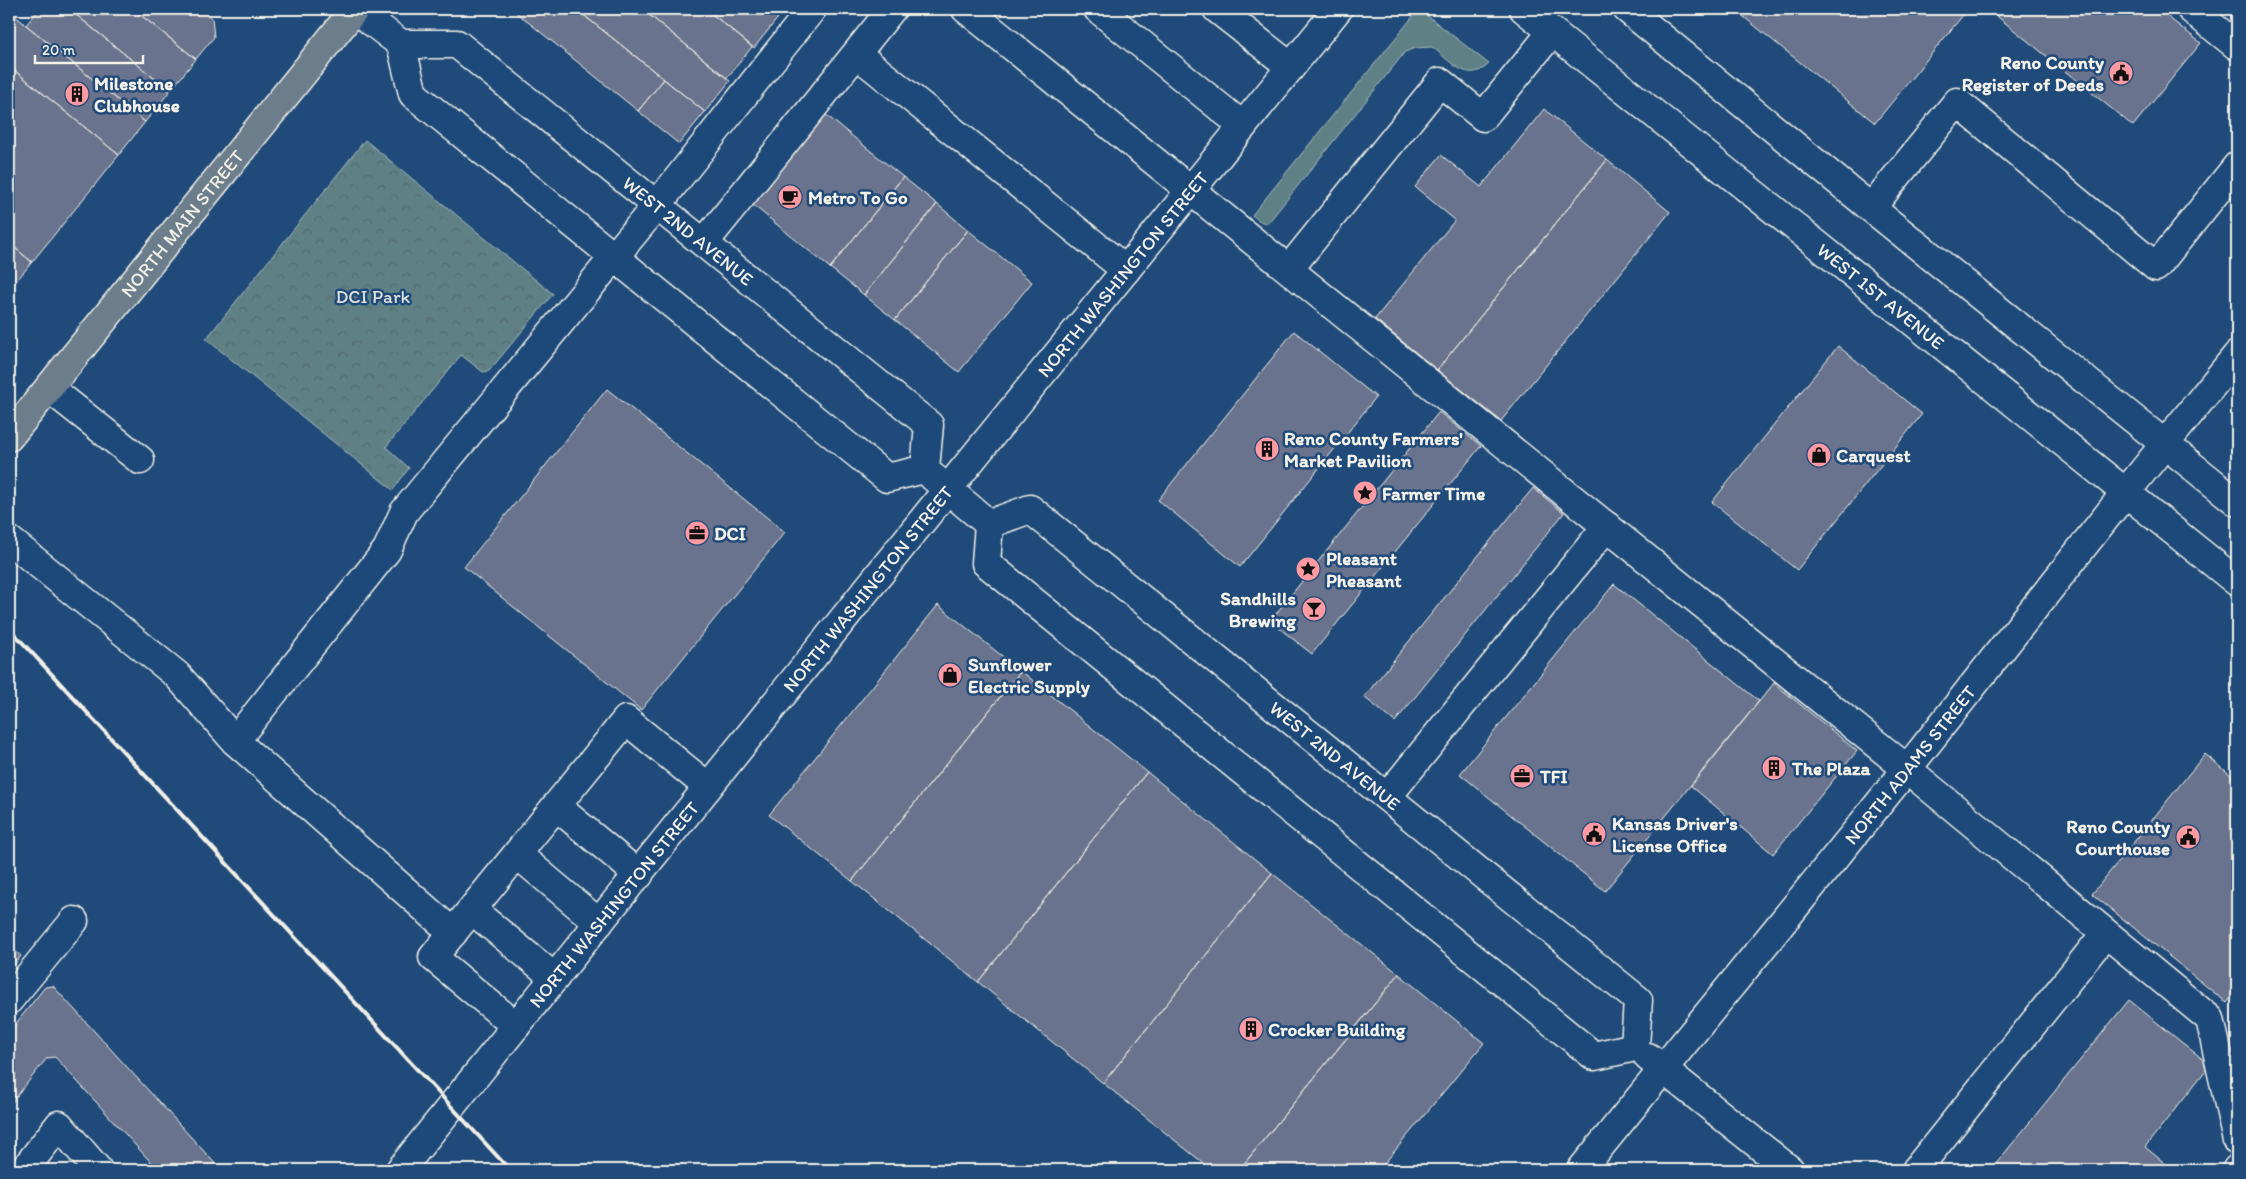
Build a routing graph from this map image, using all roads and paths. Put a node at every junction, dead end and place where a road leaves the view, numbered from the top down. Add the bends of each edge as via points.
1 (355, 9) edge
2 (812, 9) edge
3 (892, 9) edge
4 (966, 9) edge
5 (1098, 9) edge
6 (1217, 9) edge
7 (1336, 9) edge
8 (1524, 9) edge
9 (1627, 9) edge
10 (2191, 9) edge
11 (1552, 32) junction
12 (401, 44) junction
13 (2237, 46) edge
14 (868, 63) dead end
15 (1290, 67) junction
16 (1243, 126) junction
17 (2237, 166) edge
18 (1191, 190) junction
19 (657, 205) junction
20 (1871, 208) junction
21 (704, 243) junction
22 (613, 257) junction
23 (1289, 269) junction
24 (1126, 270) junction
25 (2237, 356) edge
26 (49, 388) junction
27 (9, 437) edge
28 (2165, 445) junction
29 (140, 460) dead end
30 (925, 470) junction
31 (947, 490) junction
32 (2126, 492) junction
33 (2237, 502) edge
34 (989, 524) junction
35 (1607, 526) junction
36 (9, 540) edge
37 (2237, 582) edge
38 (235, 741) junction
39 (1907, 768) junction
40 (708, 787) junction
41 (1387, 797) junction
42 (556, 806) junction
43 (517, 854) junction
44 (639, 875) junction
45 (472, 910) junction
46 (74, 921) dead end
47 (600, 923) junction
48 (453, 933) junction
49 (2105, 934) junction
50 (555, 978) junction
51 (9, 1000) edge
52 (516, 1026) junction
53 (1635, 1047) junction
54 (1662, 1069) junction
55 (2237, 1141) edge
56 (24, 1170) edge
57 (98, 1170) edge
58 (400, 1170) edge
59 (1580, 1170) edge
60 (1790, 1170) edge
61 (1916, 1170) edge

1 - 12 street
1 - 26 main road, NORTH MAIN STREET
2 - 19 street
3 - 21 street
4 - 18 street
5 - 16 street
6 - 15 street
7 - 15 street, NORTH WASHINGTON STREET
8 - 11 street, WEST 1ST AVENUE
9 - 20 street
10 - 13 street
11 - 23 street via 1483,117 1440,82
11 - 32 street, WEST 1ST AVENUE
12 - 19 street, WEST 2ND AVENUE via 457,44
12 - 22 street via 413,94
14 - 24 street
15 - 16 street, NORTH WASHINGTON STREET
16 - 18 street, NORTH WASHINGTON STREET
17 - 20 street via 2156,267 1957,102
18 - 23 street
18 - 24 street, NORTH WASHINGTON STREET
19 - 21 street, WEST 2ND AVENUE
19 - 22 street
20 - 28 street
21 - 30 street, WEST 2ND AVENUE via 930,425
22 - 30 street via 887,478
22 - 38 street via 404,512 387,550
23 - 35 street
24 - 31 street, NORTH WASHINGTON STREET
25 - 28 street, NORTH ADAMS STREET
26 - 27 main road, NORTH MAIN STREET
26 - 29 street
28 - 32 street, NORTH ADAMS STREET
28 - 33 street
30 - 31 street
31 - 34 street
31 - 40 street, NORTH WASHINGTON STREET
32 - 37 street, WEST 1ST AVENUE
32 - 39 street, NORTH ADAMS STREET
34 - 41 street, WEST 2ND AVENUE via 1030,509
34 - 53 street via 986,563 1579,1044 1594,1056
35 - 39 street
35 - 41 street
36 - 38 street via 177,675
38 - 48 street
39 - 49 street
39 - 54 street, NORTH ADAMS STREET
40 - 42 street via 626,720
40 - 44 street, NORTH WASHINGTON STREET
41 - 53 street, WEST 2ND AVENUE via 1638,1000
42 - 43 street
42 - 44 street
43 - 45 street
43 - 47 street
44 - 47 street, NORTH WASHINGTON STREET
45 - 48 street
45 - 50 street
46 - 51 street
47 - 50 street, NORTH WASHINGTON STREET
48 - 52 street via 434,957
49 - 55 street via 2210,1019
49 - 61 street
50 - 52 street, NORTH WASHINGTON STREET
52 - 58 street, NORTH WASHINGTON STREET
53 - 54 street
54 - 59 street, NORTH ADAMS STREET
54 - 60 street
56 - 57 street via 59,1125

